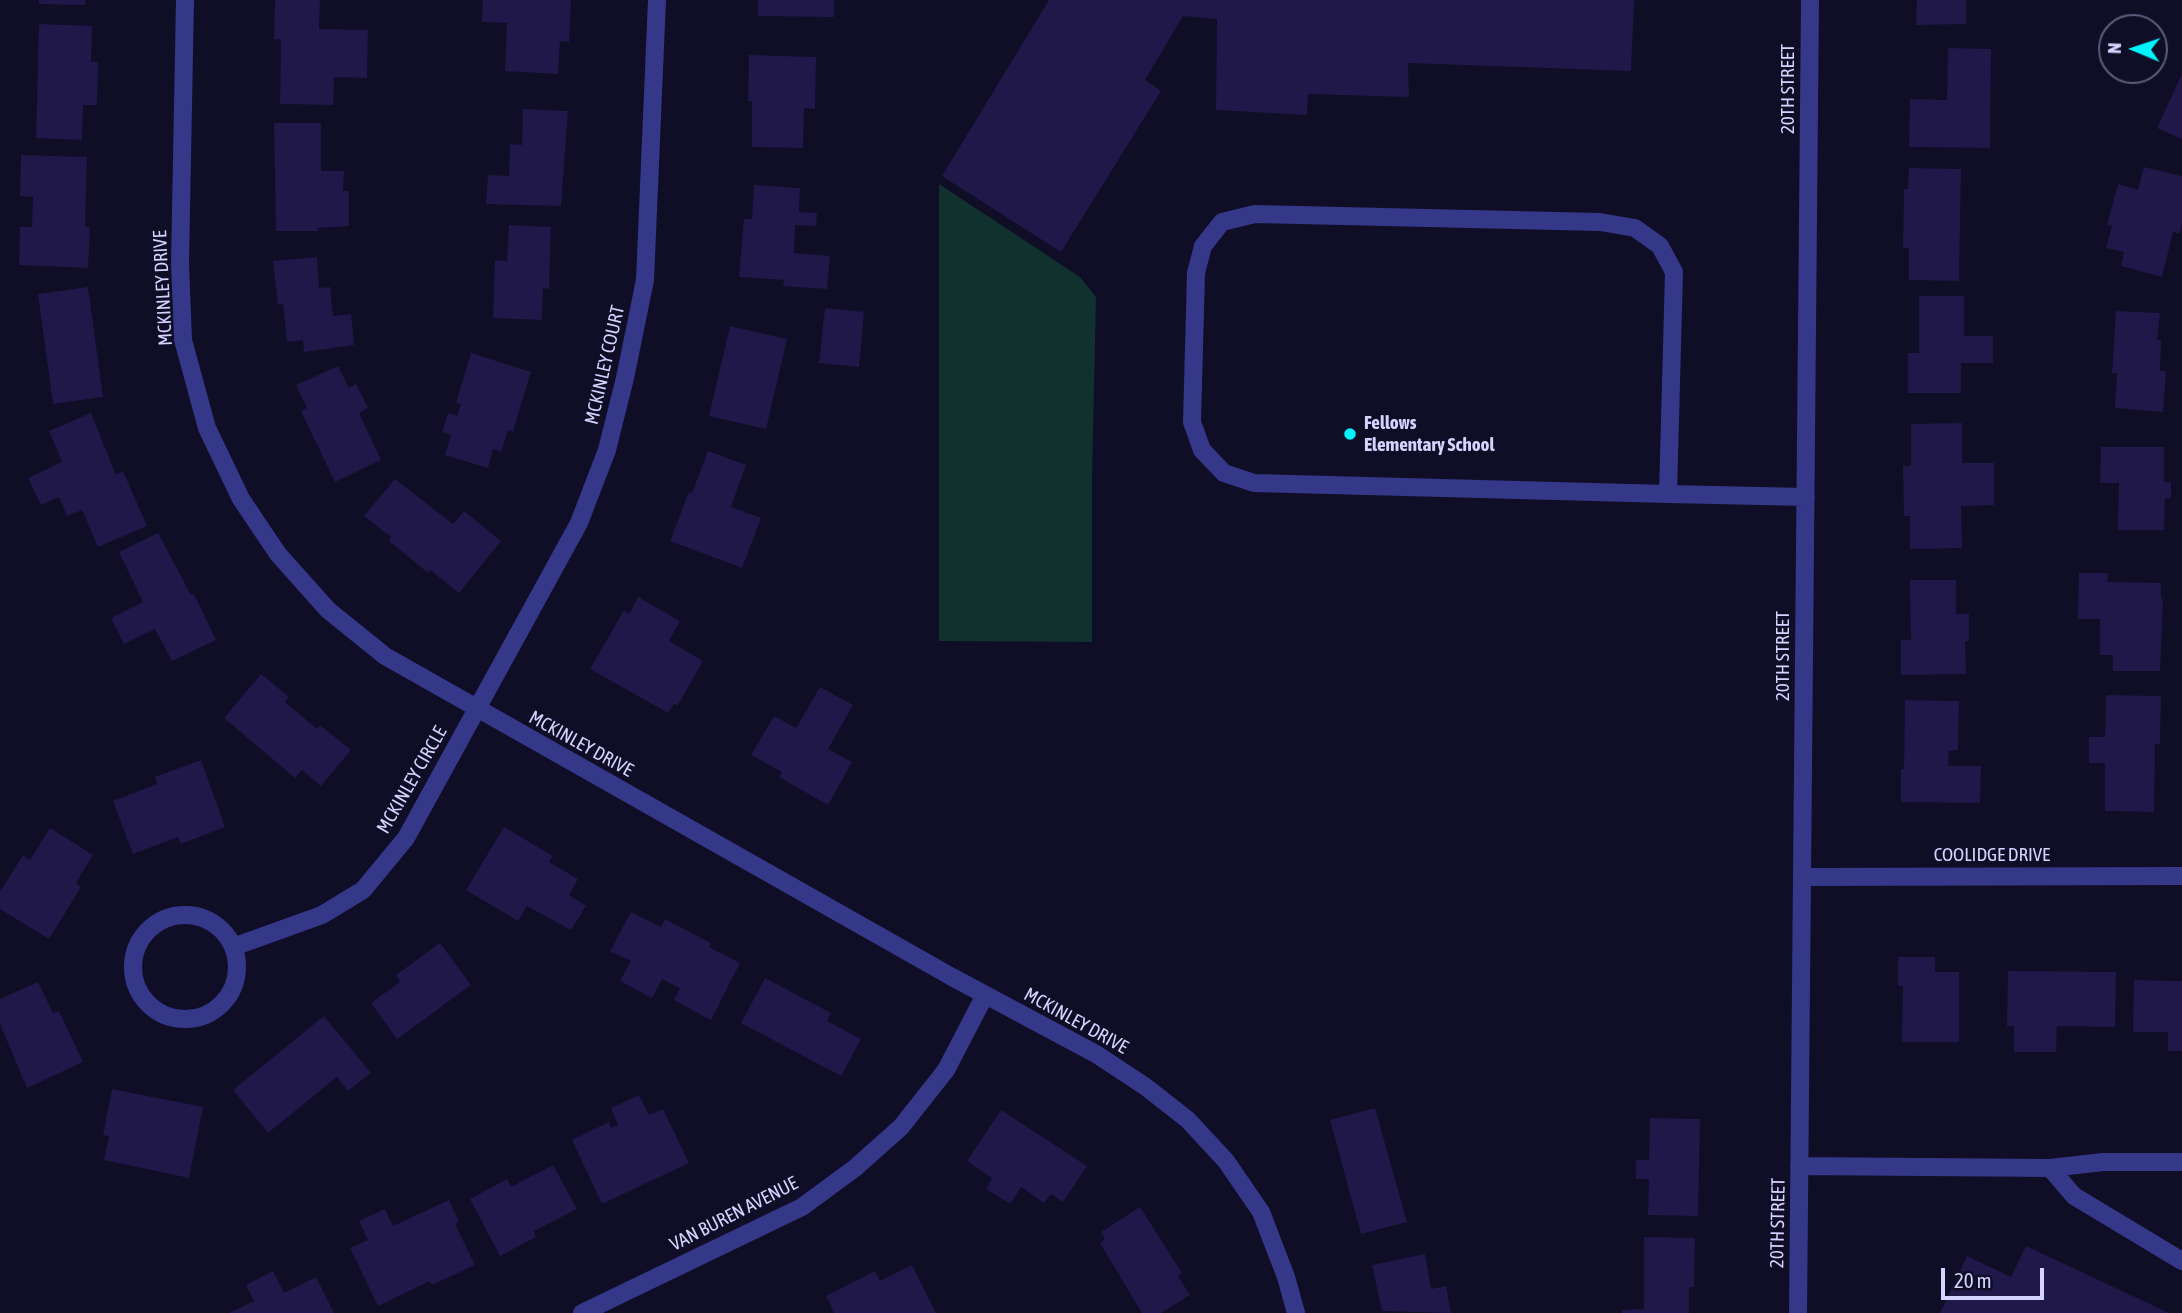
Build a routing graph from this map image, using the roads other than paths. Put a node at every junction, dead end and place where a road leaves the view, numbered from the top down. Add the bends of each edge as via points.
1 (186, 0) edge
2 (657, 0) edge
3 (1810, 0) edge
4 (1668, 494) junction
5 (1806, 497) junction
6 (476, 708) junction
7 (2182, 876) edge
8 (1803, 877) junction
9 (233, 947) junction
10 (985, 995) junction
11 (2182, 1162) edge
12 (1799, 1166) junction
13 (2050, 1168) junction
14 (2182, 1261) edge
15 (583, 1313) edge
16 (1296, 1313) edge
17 (1798, 1313) edge

1 - 6 street, MCKINLEY DRIVE via 180,264 183,340 207,428 241,499 278,554 328,610 385,656
2 - 6 street, MCKINLEY COURT via 645,280 607,450 579,523
3 - 5 street, 20TH STREET
4 - 4 street via 1674,272 1660,246 1635,228 1600,222 1255,214 1222,222 1203,246 1196,273 1192,422 1202,450 1224,473 1254,483
4 - 5 street
5 - 8 street, 20TH STREET
6 - 9 street, MCKINLEY CIRCLE via 406,838 363,890 322,915
6 - 10 street, MCKINLEY DRIVE
7 - 8 street, COOLIDGE DRIVE
8 - 12 street, 20TH STREET
9 - 9 street via 220,927 199,916 176,914 154,923 138,941 132,964 136,987 149,1007 170,1018 194,1019 215,1010 231,992 238,970
10 - 15 street, VAN BUREN AVENUE via 946,1070 901,1127 855,1168 802,1207
10 - 16 street, MCKINLEY DRIVE via 1096,1054 1188,1120 1226,1161 1261,1212
11 - 13 street via 2103,1162
12 - 13 street
12 - 17 street, 20TH STREET
13 - 14 street via 2074,1196

